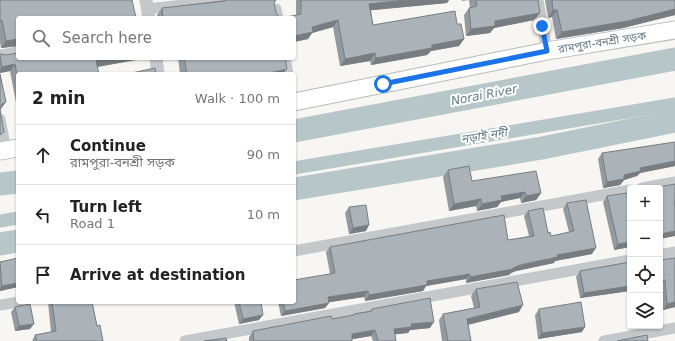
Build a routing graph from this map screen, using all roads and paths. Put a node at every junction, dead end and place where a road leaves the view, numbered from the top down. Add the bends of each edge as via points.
1 (538, 0) edge
2 (219, 1) edge
3 (147, 9) edge
4 (675, 30) edge
5 (547, 51) junction
6 (16, 52) edge
7 (0, 55) edge
8 (156, 60) edge
9 (285, 60) edge
10 (158, 72) edge
11 (288, 72) edge
12 (296, 102) edge
13 (0, 119) edge
14 (8, 149) edge
15 (675, 182) edge
16 (658, 185) edge
17 (627, 191) edge
18 (296, 251) edge
19 (675, 252) edge
20 (663, 254) edge
21 (627, 261) edge
22 (16, 302) edge
23 (0, 305) edge
24 (675, 328) edge
25 (185, 341) edge
26 (604, 341) edge

1 - 5 street
2 - 3 street
4 - 5 main road, রামপুরা-বনশ্রী সড়ক
5 - 12 main road, রামপুরা-বনশ্রী সড়ক
6 - 7 street
8 - 10 street
9 - 11 street
13 - 14 street
15 - 16 street
17 - 18 street
19 - 20 street
21 - 25 street
22 - 23 street
24 - 26 street

